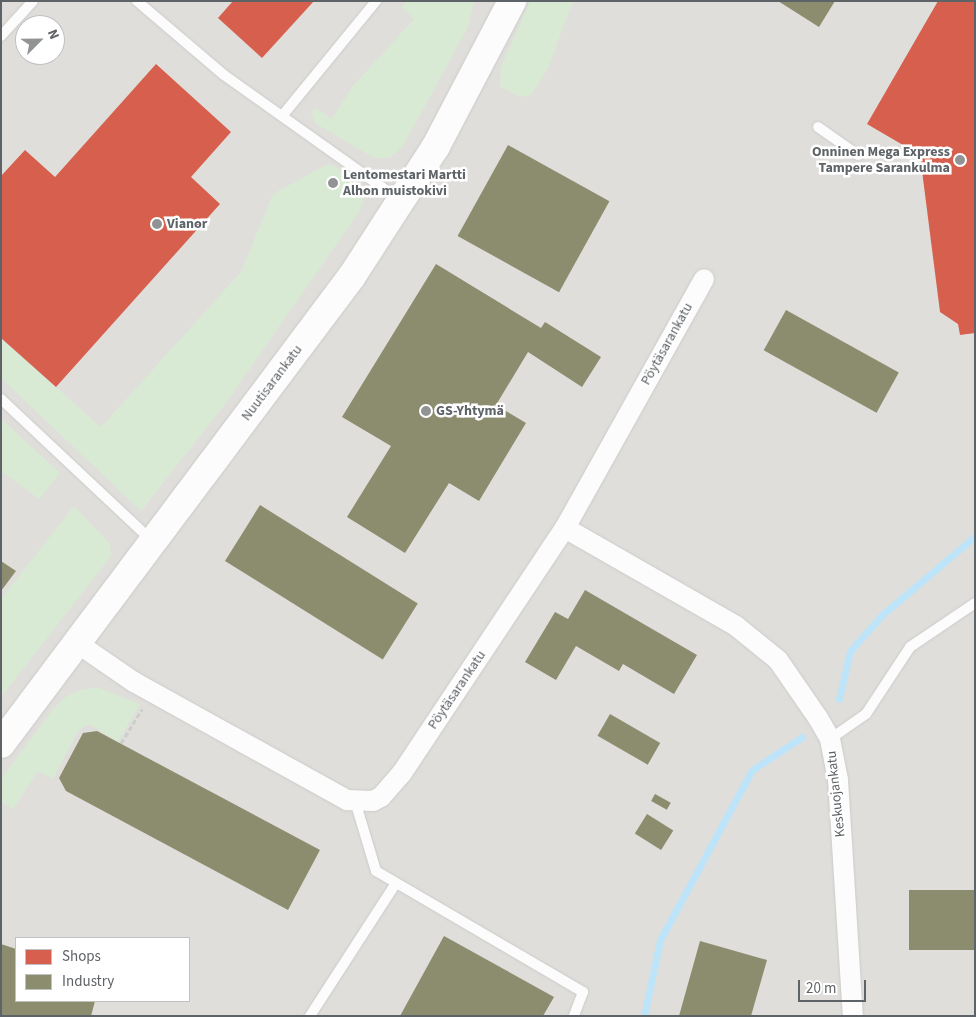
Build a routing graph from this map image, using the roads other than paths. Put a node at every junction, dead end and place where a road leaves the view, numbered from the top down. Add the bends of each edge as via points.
1 (32, 1) edge
2 (138, 1) edge
3 (376, 1) edge
4 (512, 1) edge
5 (1, 36) edge
6 (282, 116) junction
7 (818, 128) dead end
8 (858, 155) dead end
9 (402, 202) junction
10 (704, 279) dead end
11 (1, 399) edge
12 (565, 528) junction
13 (153, 542) junction
14 (975, 603) edge
15 (77, 644) junction
16 (830, 739) junction
17 (1, 744) edge
18 (355, 800) junction
19 (396, 883) junction
20 (310, 1016) edge
21 (574, 1016) edge
22 (853, 1016) edge

1 - 5 lane
2 - 6 lane via 224,75
3 - 6 lane
4 - 9 main road, Nuutisarankatu via 436,146
6 - 9 lane
7 - 8 lane
9 - 13 main road, Nuutisarankatu via 352,276
10 - 12 street, Pöytäsarankatu
11 - 13 lane
12 - 16 street, Keskuojankatu via 743,632 778,660 804,694
12 - 18 street, Pöytäsarankatu via 402,772 373,801
13 - 15 main road, Nuutisarankatu
14 - 16 lane via 910,647 866,714
15 - 17 main road, Nuutisarankatu
15 - 18 street, Pöytäsarankatu via 134,682 340,796
16 - 22 street, Keskuojankatu via 838,780
18 - 19 lane via 376,871
19 - 20 lane
19 - 21 lane via 583,992

